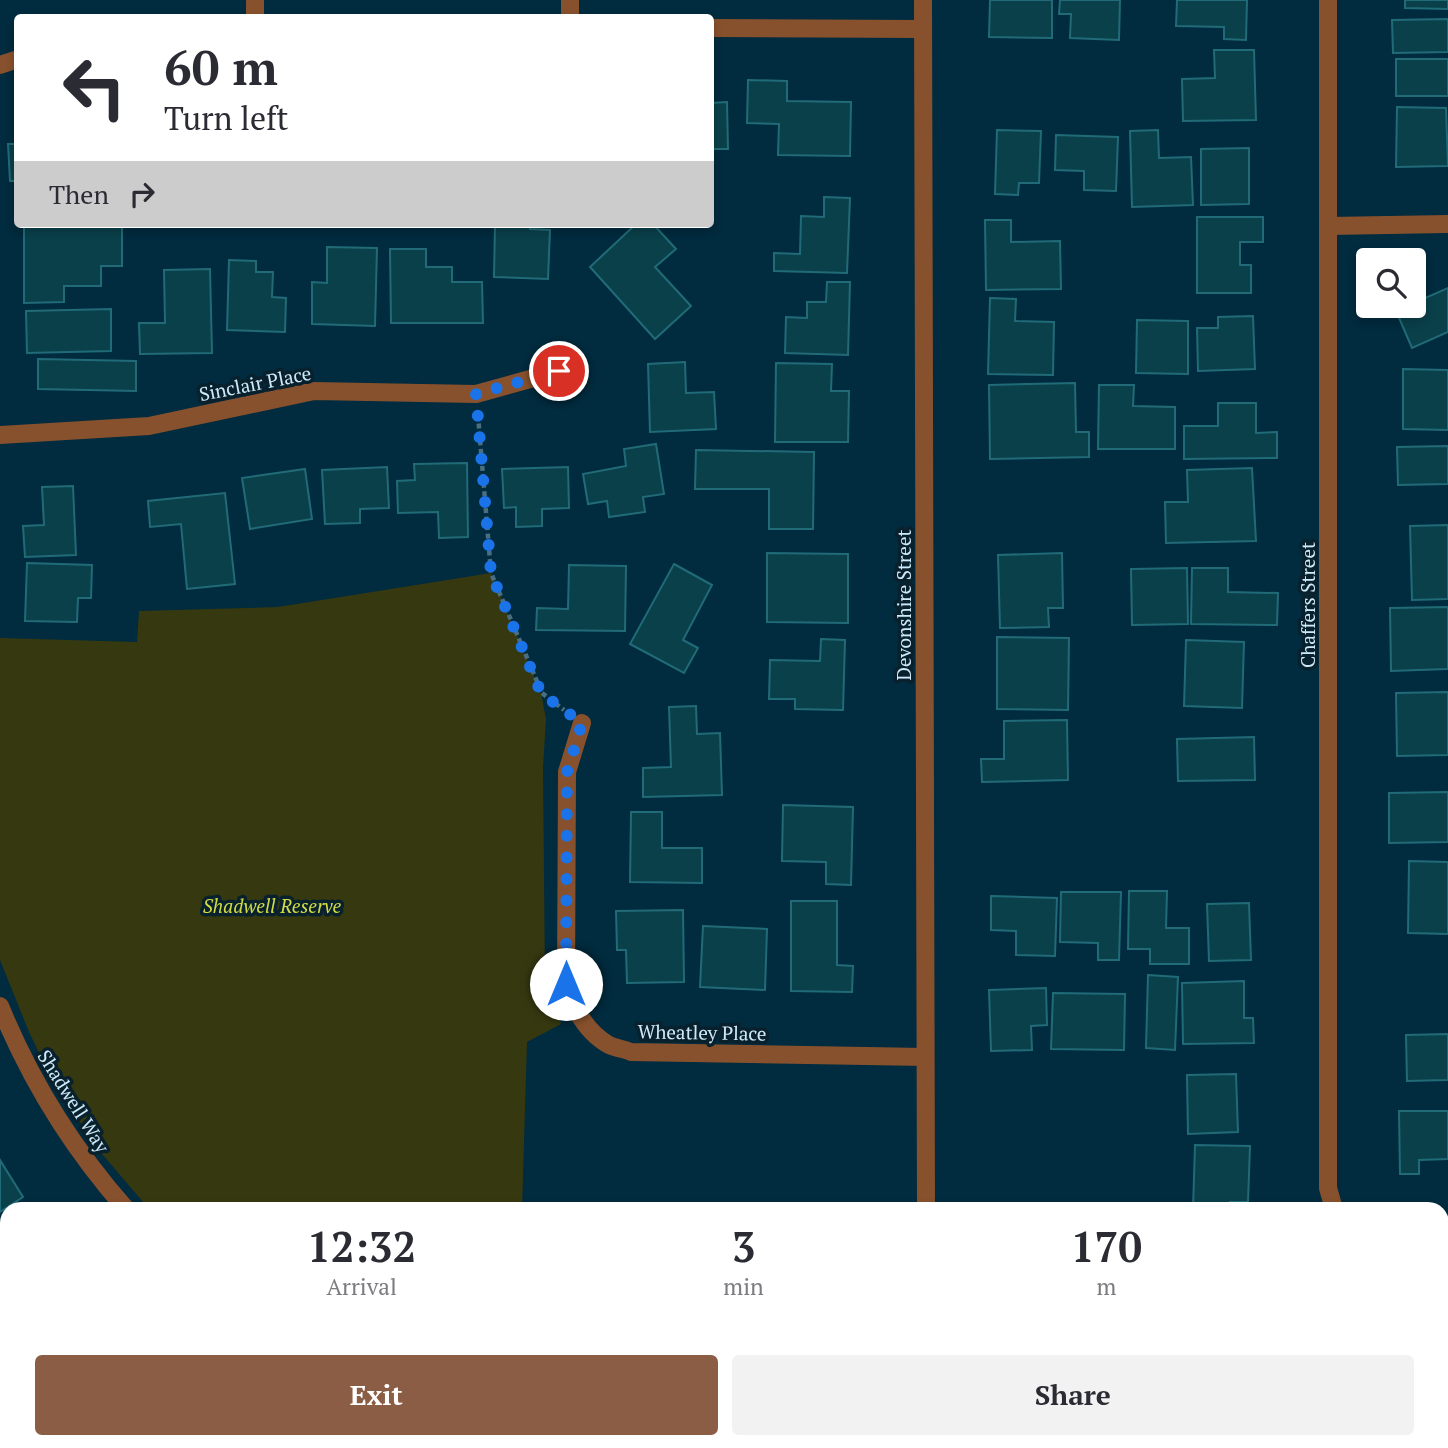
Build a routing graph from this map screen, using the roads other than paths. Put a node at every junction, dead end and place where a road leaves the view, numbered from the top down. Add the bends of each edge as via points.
1 (923, 0) edge
2 (1328, 0) edge
3 (714, 28) edge
4 (923, 30) junction
5 (1448, 224) edge
6 (1328, 226) junction
7 (559, 371) dead end
8 (0, 435) edge
9 (582, 723) road end
10 (0, 1006) edge
11 (925, 1057) junction
12 (120, 1202) edge
13 (926, 1202) edge
14 (1332, 1202) edge

1 - 4 street, Devonshire Street
2 - 6 street, Chaffers Street
3 - 4 street
4 - 11 street, Devonshire Street
5 - 6 street
6 - 14 street, Chaffers Street via 1328,1188
7 - 8 street, Sinclair Place via 476,394 314,391 149,426
9 - 11 street, Wheatley Place via 567,772 566,984 574,1009 592,1030 608,1045 631,1052
10 - 12 street, Shadwell Way via 37,1087 83,1158
11 - 13 street, Devonshire Street

